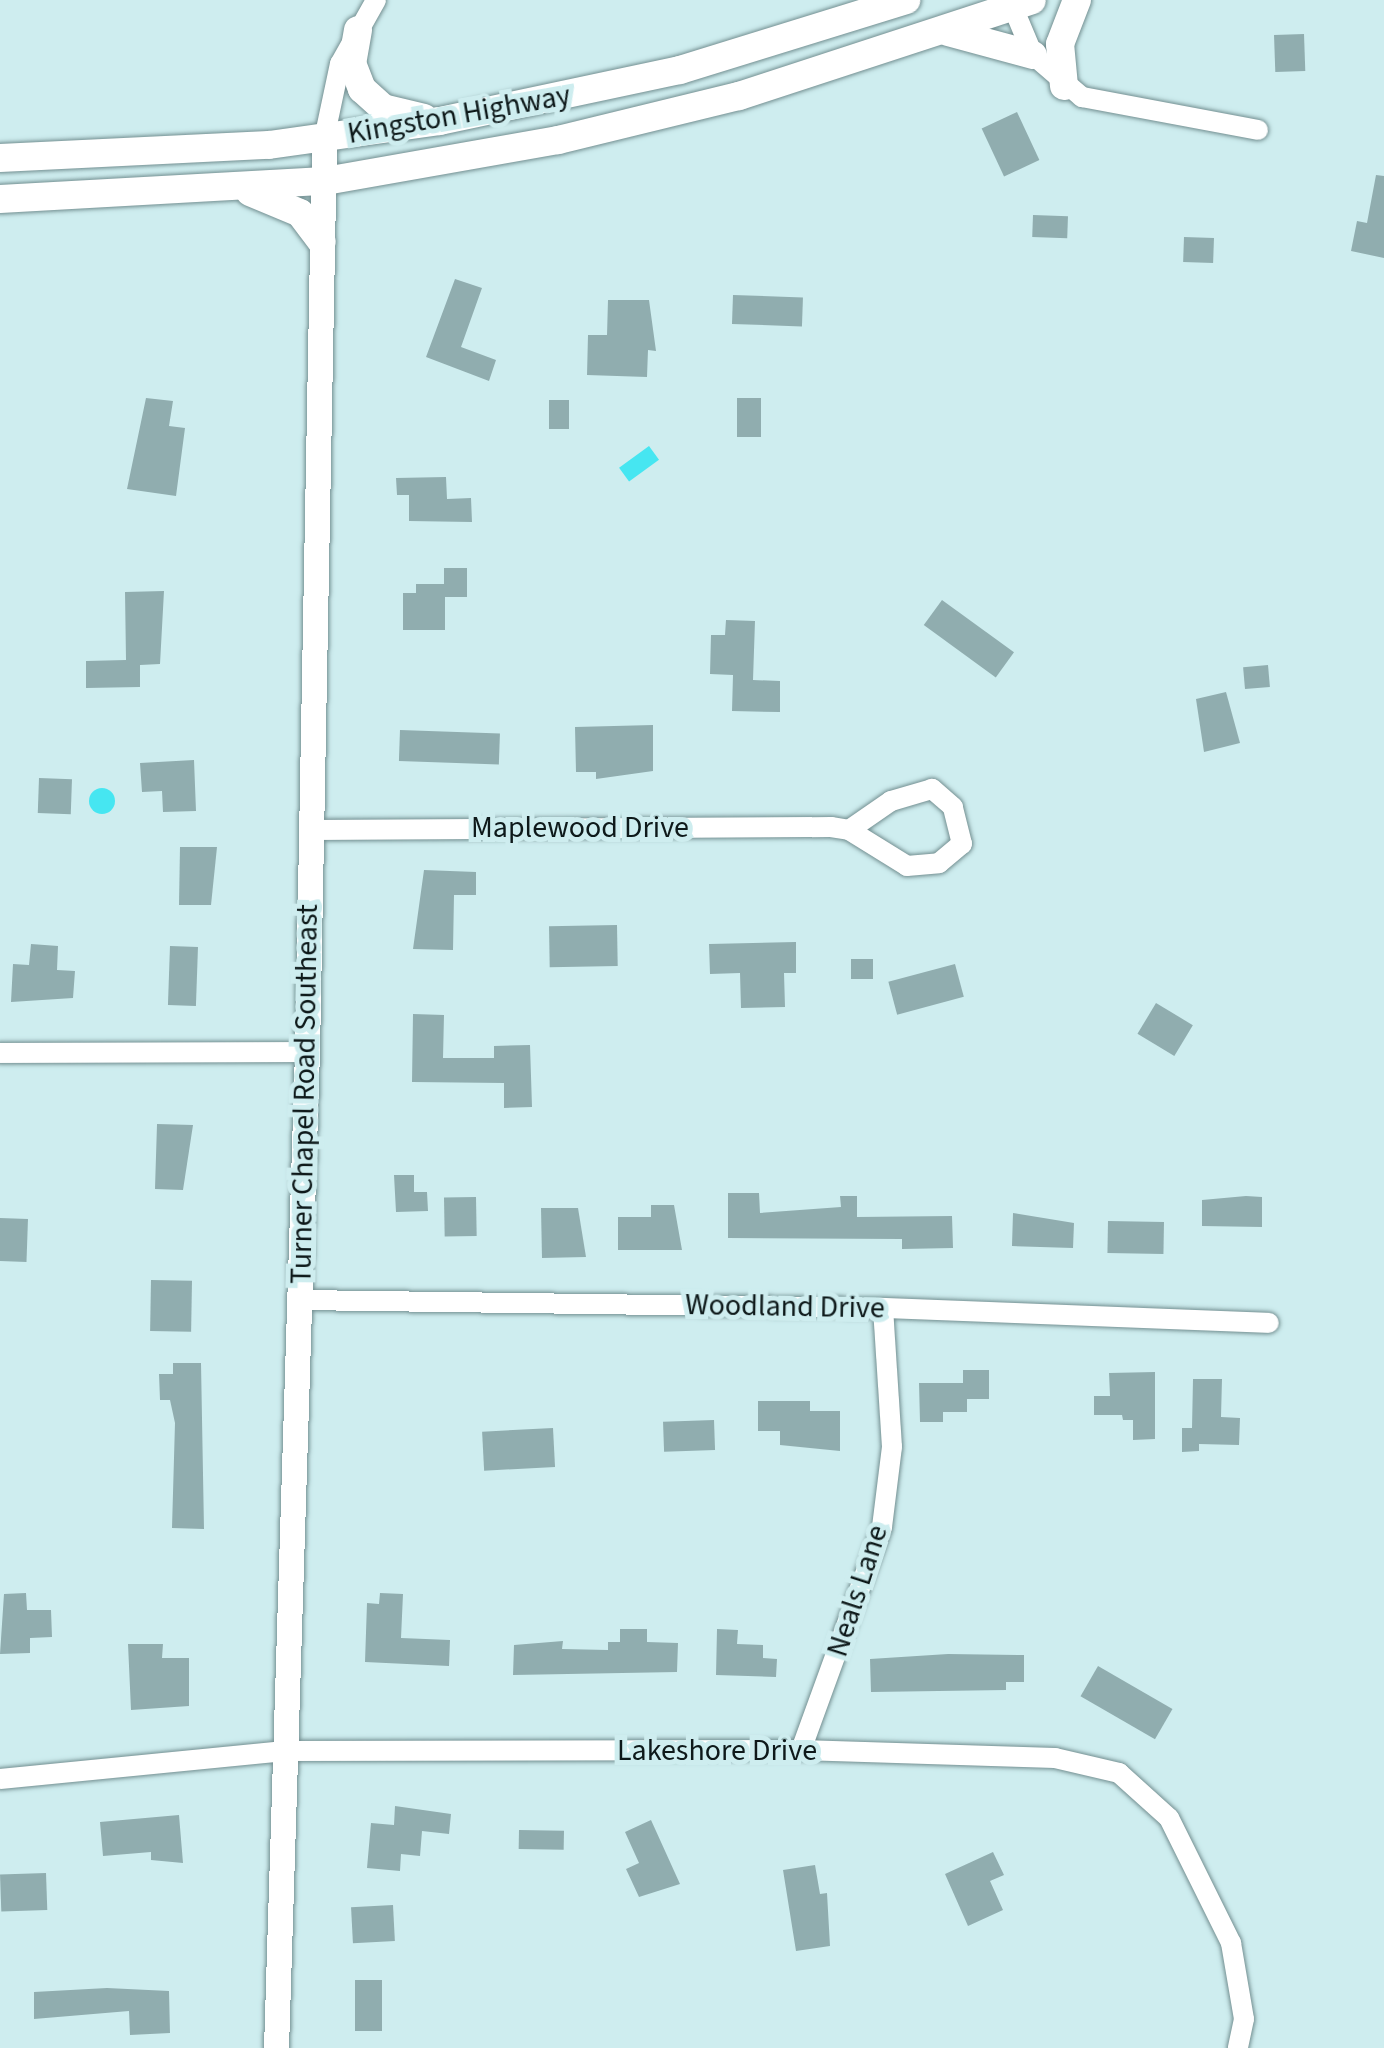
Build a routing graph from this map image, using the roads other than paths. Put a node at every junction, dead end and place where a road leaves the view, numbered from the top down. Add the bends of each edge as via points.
1 (376, 0) edge
2 (906, 0) edge
3 (1077, 0) edge
4 (1018, 2) edge
5 (358, 30) junction
6 (942, 31) junction
7 (1033, 55) junction
8 (1064, 86) junction
9 (440, 121) junction
10 (1258, 130) dead end
11 (324, 139) junction
12 (9, 156) edge
13 (325, 180) junction
14 (239, 188) junction
15 (0, 199) edge
16 (322, 242) junction
17 (312, 830) junction
18 (849, 830) junction
19 (306, 1052) junction
20 (0, 1053) edge
21 (300, 1300) junction
22 (883, 1308) junction
23 (1269, 1323) dead end
24 (288, 1750) junction
25 (802, 1750) junction
26 (0, 1779) edge
27 (276, 2048) edge
28 (1238, 2048) edge

1 - 5 street
2 - 9 main road, Kingston Highway via 680,70
3 - 8 main road via 1060,44
4 - 6 main road, Kingston Highway
4 - 7 street
5 - 9 main road via 352,63 370,99
5 - 11 street via 330,96
6 - 7 main road via 990,38
6 - 13 main road, Kingston Highway via 664,118
7 - 8 street
8 - 10 street via 1117,108
9 - 11 main road, Kingston Highway
11 - 12 main road, Kingston Highway
11 - 13 street, Turner Chapel Road Southeast
13 - 14 main road, Kingston Highway
13 - 16 street, Turner Chapel Road Southeast
14 - 15 main road
14 - 16 main road via 300,214
16 - 17 street, Turner Chapel Road Southeast
17 - 18 street, Maplewood Drive
17 - 19 street, Turner Chapel Road Southeast
18 - 18 street via 907,866 938,863 962,844 953,808 932,789 891,801
19 - 20 street
19 - 21 street, Turner Chapel Road Southeast
21 - 22 street, Woodland Drive
21 - 24 street, Turner Chapel Road Southeast
22 - 23 street, Woodland Drive
22 - 25 street, Neals Lane via 892,1448 882,1527
24 - 25 street, Lakeshore Drive
24 - 26 street, Lakeshore Drive
24 - 27 street, Turner Chapel Road Southeast
25 - 28 street, Lakeshore Drive via 1055,1758 1119,1773 1169,1818 1204,1880 1230,1944 1244,2019

